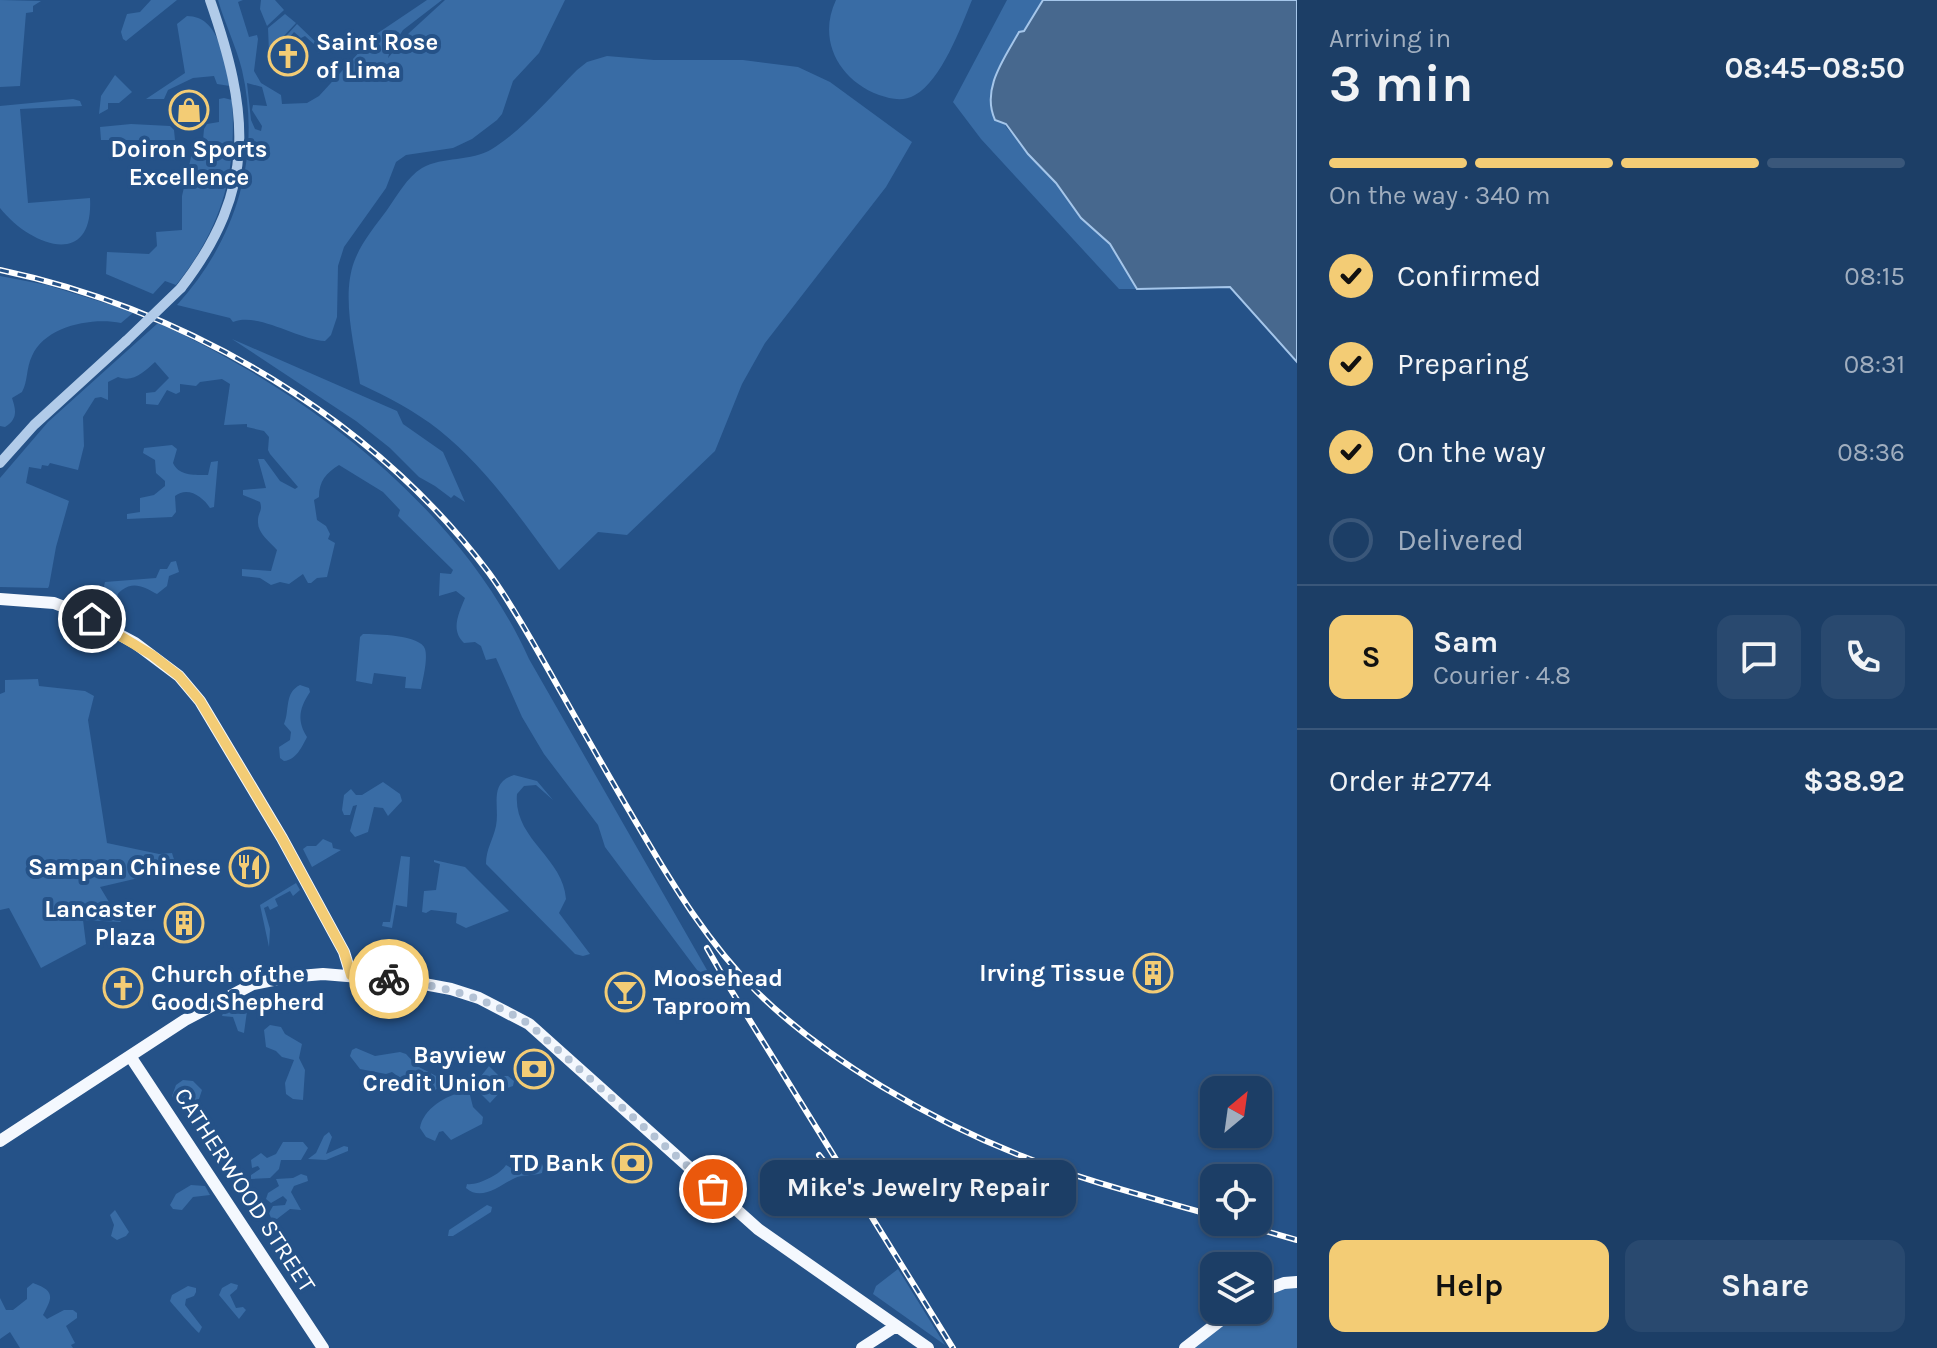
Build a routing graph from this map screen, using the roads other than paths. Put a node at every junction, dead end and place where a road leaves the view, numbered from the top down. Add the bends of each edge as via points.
1 (210, 0) edge
2 (0, 463) edge
3 (0, 599) edge
4 (351, 975) junction
5 (130, 1056) junction
6 (0, 1141) edge
7 (1297, 1282) edge
8 (1272, 1288) edge
9 (1216, 1324) edge
10 (896, 1326) junction
11 (323, 1348) edge
12 (862, 1348) edge
13 (928, 1348) edge
14 (1185, 1348) edge

1 - 2 street, bridge via 237,89 240,131 230,201 218,232 181,288
3 - 4 main road via 54,603 92,619 179,676 200,701 282,838 344,952
4 - 5 main road via 306,974 253,984
4 - 10 main road via 464,993 529,1024 758,1229
5 - 6 main road
5 - 11 main road, CATHERWOOD STREET
7 - 8 main road
9 - 14 main road
10 - 12 main road
10 - 13 main road

